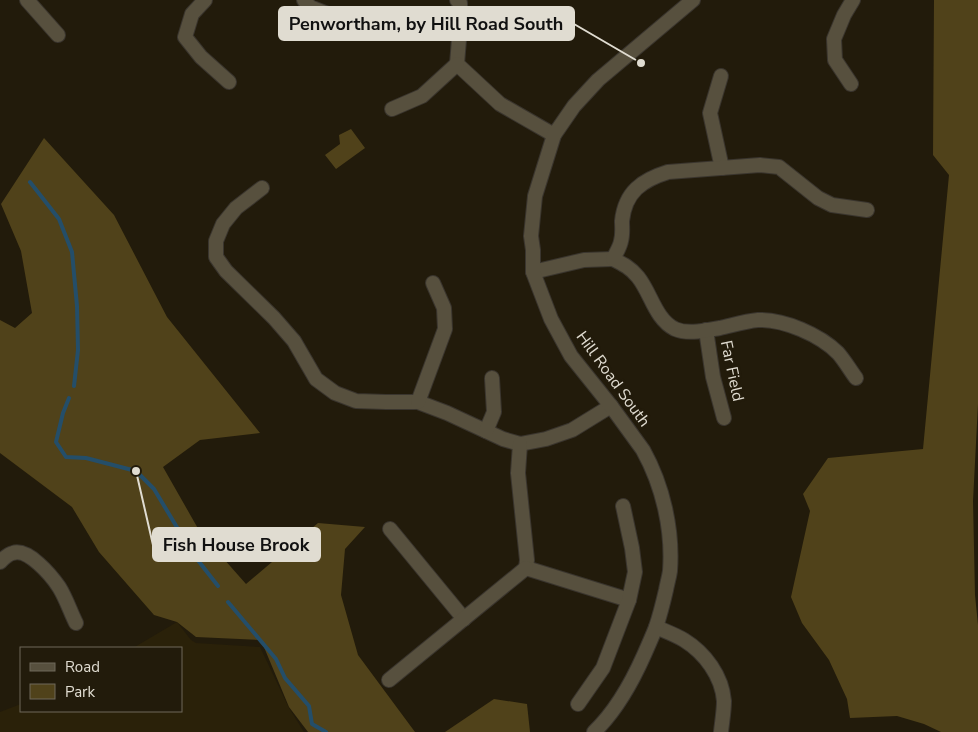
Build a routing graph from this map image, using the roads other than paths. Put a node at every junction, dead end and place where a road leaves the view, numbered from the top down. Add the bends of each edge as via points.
1 (27, 0) edge
2 (205, 0) edge
3 (304, 0) edge
4 (693, 0) edge
5 (853, 0) edge
6 (460, 1) edge
7 (335, 17) dead end
8 (58, 35) dead end
9 (457, 64) junction
10 (721, 76) dead end
11 (229, 82) dead end
12 (851, 84) dead end
13 (392, 109) dead end
14 (554, 135) junction
15 (722, 168) junction
16 (262, 188) dead end
17 (867, 210) dead end
18 (613, 259) junction
19 (533, 272) junction
20 (433, 283) dead end
21 (706, 330) junction
22 (492, 378) dead end
23 (856, 378) dead end
24 (418, 402) junction
25 (611, 406) junction
26 (724, 418) dead end
27 (486, 431) junction
28 (520, 444) junction
29 (622, 506) dead end
30 (390, 529) dead end
31 (0, 562) edge
32 (526, 568) junction
33 (629, 600) junction
34 (464, 619) junction
35 (76, 623) dead end
36 (656, 627) junction
37 (389, 680) dead end
38 (578, 704) dead end
39 (594, 732) edge
40 (721, 732) edge

1 - 8 street
2 - 11 street via 192,14 186,37 200,57
3 - 7 street via 310,7
4 - 14 street, Hill Road South via 598,80
5 - 12 street via 834,39 835,60
6 - 9 street
9 - 13 street via 422,96
9 - 14 street via 500,104
10 - 15 street via 710,113
14 - 19 street, Hill Road South via 535,196 530,236
15 - 17 street via 779,167 832,205
15 - 18 street via 668,172 645,181 627,201 621,241
16 - 24 street via 236,208 223,224 216,241 216,257 226,271 274,318 294,341 316,379 335,394 356,401
18 - 19 street via 584,260
18 - 21 street, Far Field via 628,267 638,278 671,327 684,332
19 - 25 street, Hill Road South via 551,319 571,356
20 - 24 street via 444,308 445,329
21 - 23 street, Far Field via 759,320 786,324 823,342 838,354
21 - 26 street, Far Field via 713,377
22 - 27 street via 494,412
24 - 27 street
25 - 28 street via 572,430
25 - 36 street, Hill Road South via 648,457 665,509 670,547 669,573
27 - 28 street
28 - 32 street via 518,473
29 - 33 street via 635,572
30 - 34 street
31 - 35 street via 12,553 21,552 32,558 58,586
32 - 33 street
32 - 34 street
33 - 38 street via 602,668
34 - 37 street
36 - 39 street, Hill Road South via 637,671
36 - 40 street via 685,641 705,658 716,673 724,701

